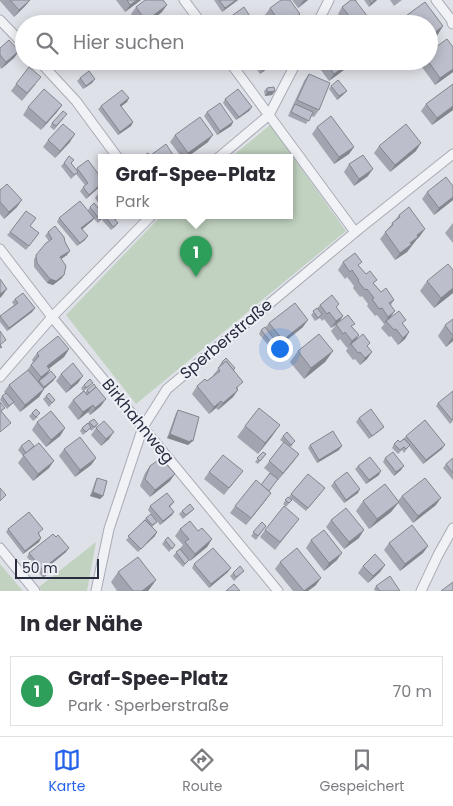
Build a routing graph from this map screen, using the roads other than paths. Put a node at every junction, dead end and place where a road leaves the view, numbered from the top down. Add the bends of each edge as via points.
1 (184, 0) edge
2 (329, 0) edge
3 (436, 0) edge
4 (195, 15) edge
5 (322, 15) edge
6 (0, 20) edge
7 (453, 22) edge
8 (15, 36) edge
9 (47, 70) edge
10 (236, 70) edge
11 (292, 70) edge
12 (269, 116) junction
13 (115, 154) edge
14 (223, 154) edge
15 (453, 154) edge
16 (148, 219) edge
17 (355, 232) junction
18 (0, 248) edge
19 (52, 317) junction
20 (0, 378) edge
21 (143, 427) junction
22 (453, 528) edge
23 (0, 548) edge
24 (35, 591) edge
25 (96, 591) edge
26 (278, 591) edge
27 (421, 591) edge

1 - 4 street
2 - 5 street
3 - 7 street
6 - 8 street
9 - 13 street via 76,101
10 - 12 street
11 - 12 street
12 - 14 street
12 - 17 street
15 - 17 street, Sperberstraße
16 - 19 street
17 - 21 street, Sperberstraße via 167,389
18 - 19 street, Birkhahnweg
19 - 20 street
19 - 21 street, Birkhahnweg
21 - 25 street, Sperberstraße via 109,529
21 - 26 street, Birkhahnweg
22 - 27 street
23 - 24 street

